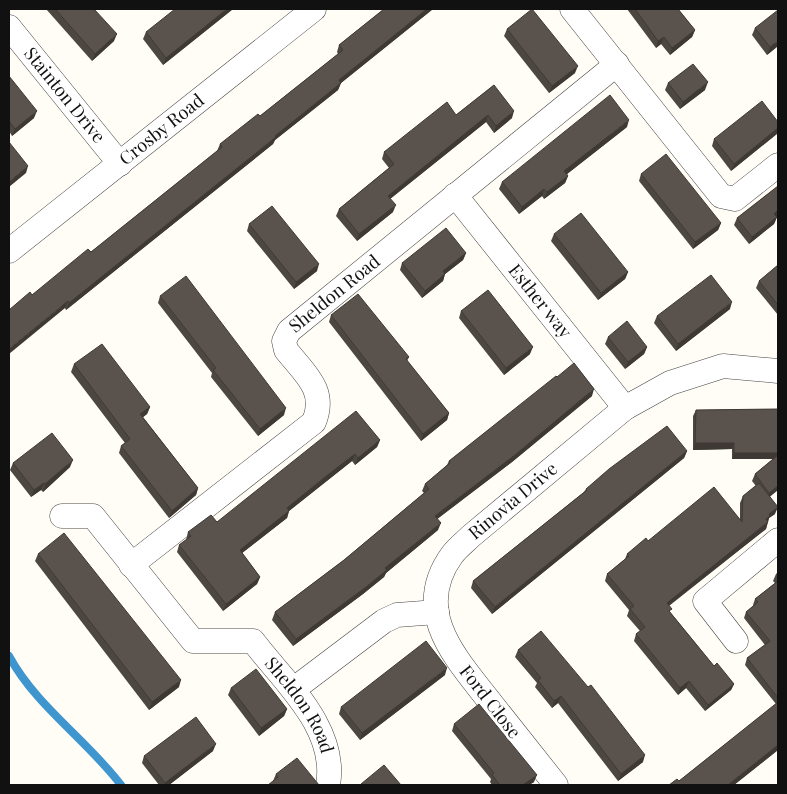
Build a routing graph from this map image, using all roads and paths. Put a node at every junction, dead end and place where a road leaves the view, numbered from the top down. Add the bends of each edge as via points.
1 (314, 9) edge
2 (572, 9) edge
3 (9, 27) edge
4 (617, 64) junction
5 (120, 164) junction
6 (778, 165) edge
7 (455, 195) junction
8 (9, 251) edge
9 (778, 371) edge
10 (625, 408) junction
11 (62, 516) dead end
12 (778, 540) edge
13 (131, 565) junction
14 (437, 612) junction
15 (736, 641) dead end
16 (294, 689) junction
17 (328, 785) edge
18 (556, 785) edge

1 - 5 street, Crosby Road
2 - 4 street
3 - 5 street, Stainton Drive
4 - 6 street via 721,196 735,199
4 - 7 street, Sheldon Road
5 - 8 street, Crosby Road
7 - 10 street, Esther way
7 - 13 street, Sheldon Road via 288,331 284,341 286,350 319,396 320,408 314,422
9 - 10 street, Rinovia Drive via 723,366 670,383
10 - 14 street, Rinovia Drive via 452,555 441,577
11 - 13 street, Sheldon Road via 93,516
12 - 15 street via 705,601
13 - 16 street, Sheldon Road via 193,641 253,641
14 - 16 street via 397,614 384,621
14 - 18 street, Ford Close via 440,631 454,656
16 - 17 street, Sheldon Road via 318,729 328,759

